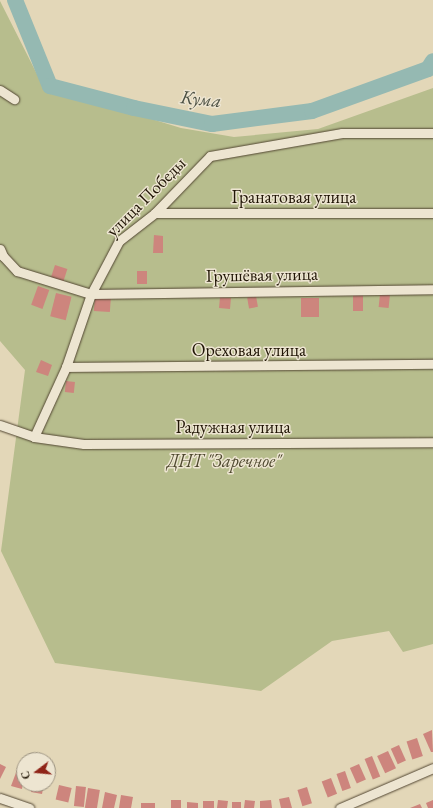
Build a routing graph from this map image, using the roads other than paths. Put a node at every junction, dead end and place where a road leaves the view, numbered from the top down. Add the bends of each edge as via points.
1 (0, 90) edge
2 (14, 99) dead end
3 (433, 133) edge
4 (433, 212) edge
5 (155, 213) junction
6 (0, 249) edge
7 (433, 289) edge
8 (91, 294) junction
9 (433, 364) edge
10 (66, 367) junction
11 (0, 425) edge
12 (34, 437) junction
13 (433, 442) edge
14 (433, 768) edge
15 (0, 798) edge
16 (30, 808) edge
17 (340, 808) edge

1 - 2 street
3 - 5 street, улица Победы via 342,133 210,156
4 - 5 street, Гранатовая улица
5 - 8 street, улица Победы via 119,241
6 - 8 street, Грушёвая улица via 17,271
7 - 8 street, Грушёвая улица
8 - 10 street, улица Победы
9 - 10 street, Ореховая улица
10 - 12 street, улица Победы
11 - 12 street
12 - 13 street, Радужная улица via 84,444
14 - 17 street
15 - 16 street

